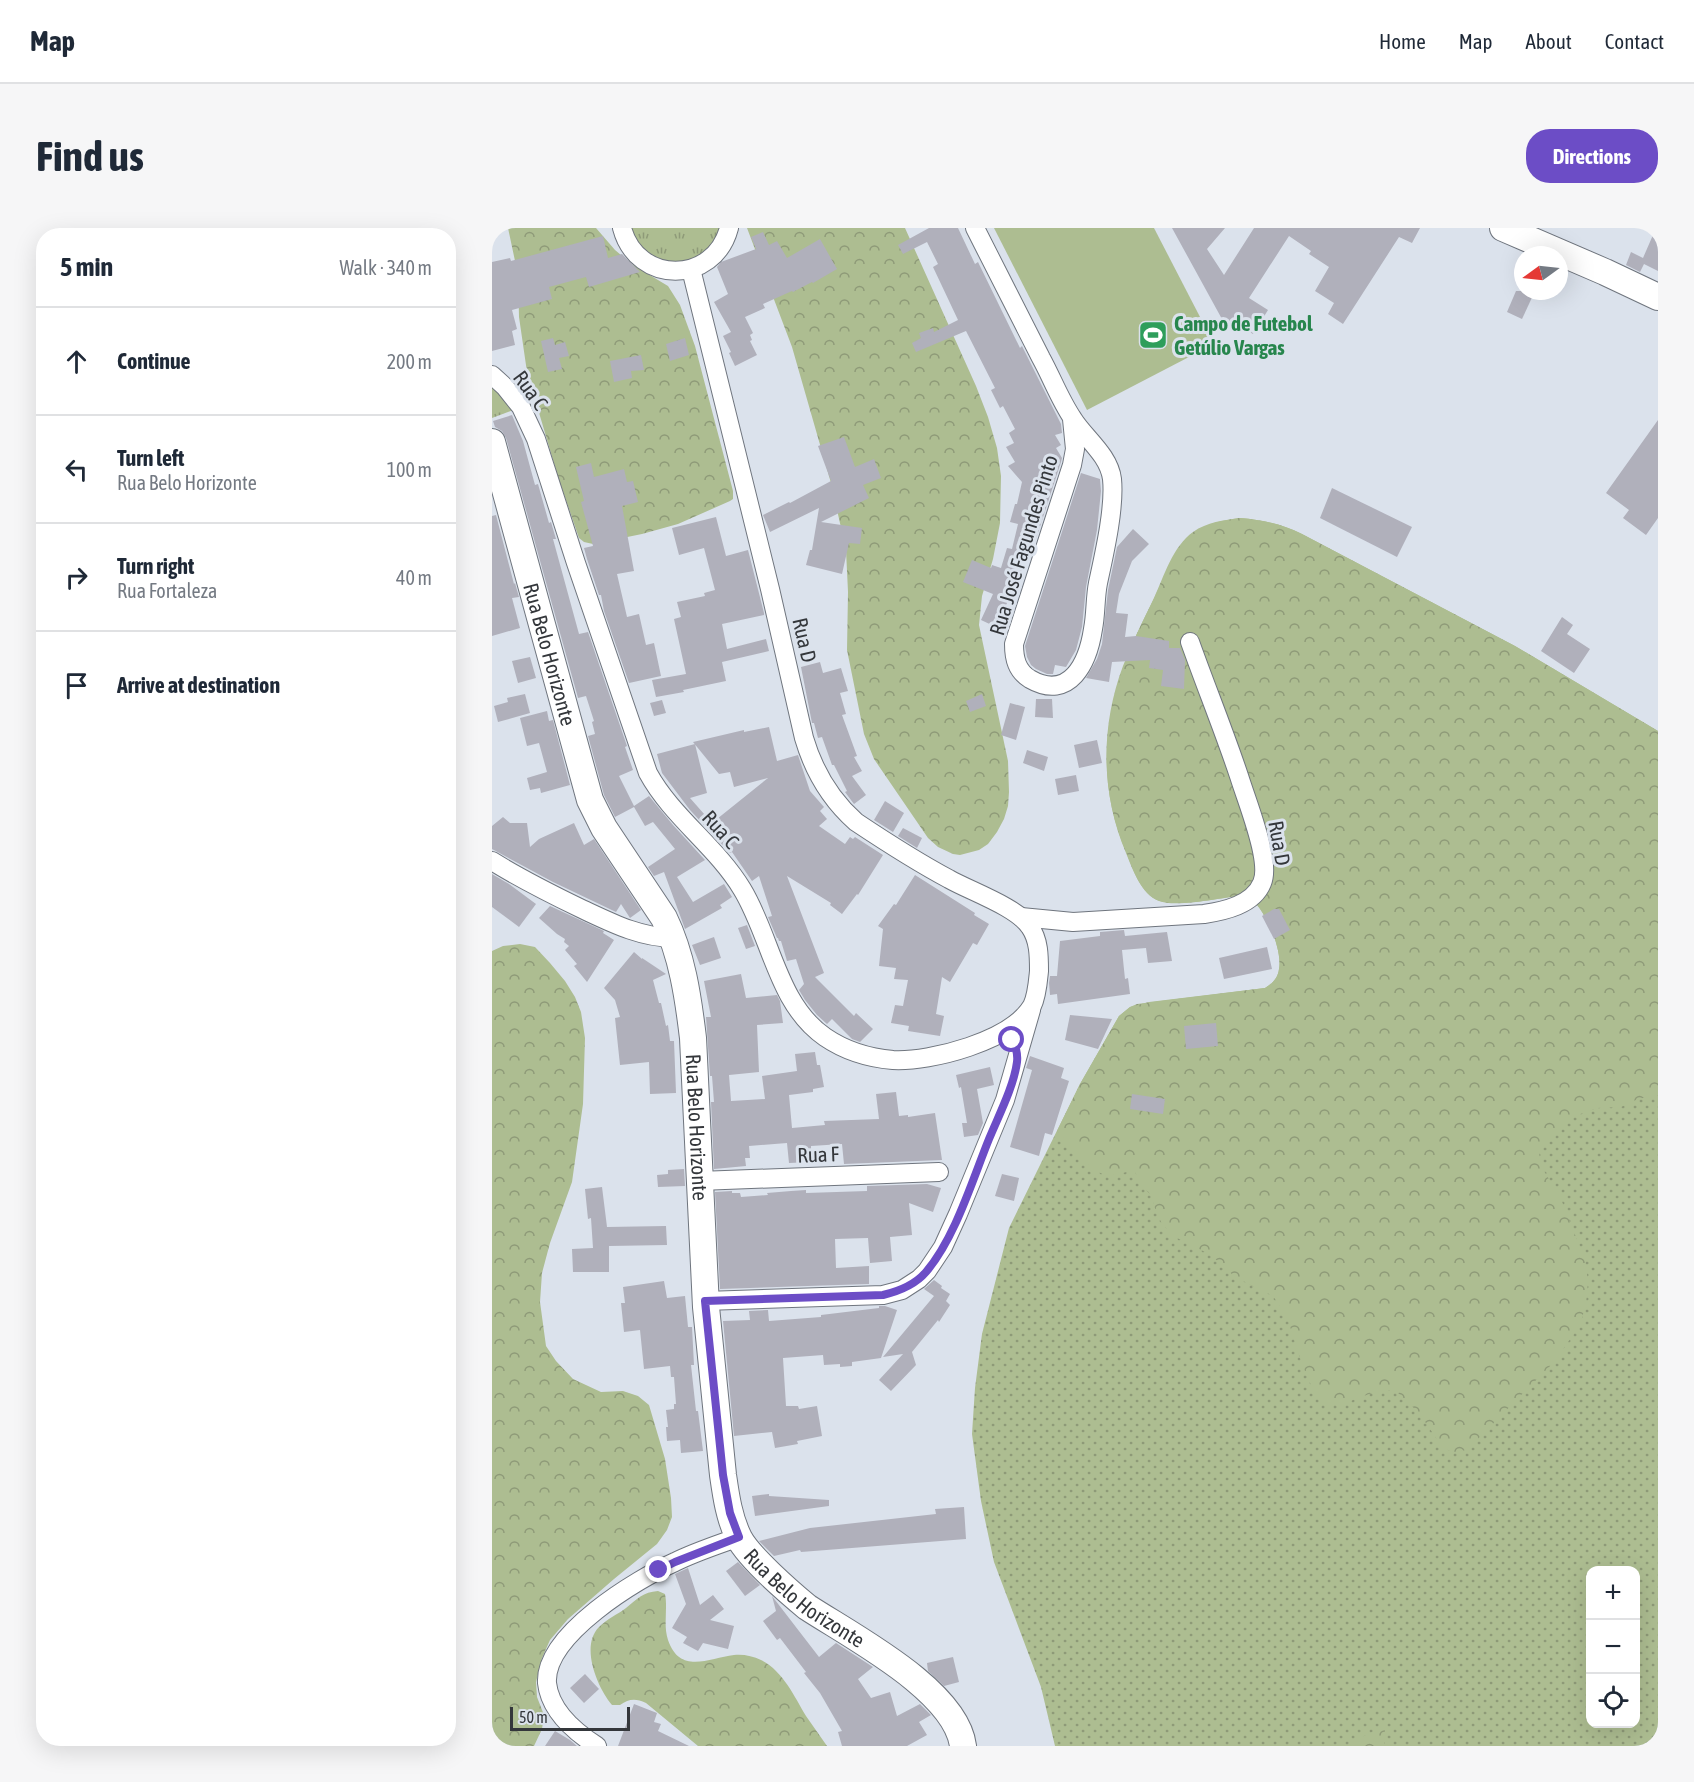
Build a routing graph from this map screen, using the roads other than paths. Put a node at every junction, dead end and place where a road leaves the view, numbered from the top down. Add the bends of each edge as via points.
1 (622, 228) edge
2 (729, 228) edge
3 (975, 228) edge
4 (1503, 228) edge
5 (691, 269) junction
6 (1658, 297) edge
7 (492, 375) edge
8 (1072, 419) junction
9 (492, 442) edge
10 (1190, 642) dead end
11 (492, 861) edge
12 (1021, 917) junction
13 (1068, 921) junction
14 (673, 938) junction
15 (1039, 974) junction
16 (1033, 1004) junction
17 (999, 1035) junction
18 (1017, 1064) junction
19 (939, 1172) dead end
20 (699, 1181) junction
21 (705, 1301) junction
22 (739, 1537) junction
23 (597, 1746) edge
24 (963, 1746) edge

1 - 5 street via 633,250 648,264 667,271
2 - 5 street via 715,255
3 - 8 street, Rua José Fagundes Pinto
4 - 6 street
5 - 12 street, Rua D via 804,738 820,779 856,822
7 - 17 street, Rua C via 521,407 536,439 648,773 666,802 741,888 800,1015 834,1042 883,1059 939,1055
8 - 8 street, Rua José Fagundes Pinto via 1072,465 1014,644 1016,664 1021,671 1046,686 1066,683 1074,677 1091,640 1112,494 1108,467
9 - 14 street, Rua Belo Horizonte via 590,800
10 - 13 street, Rua D via 1251,812 1263,853 1262,884 1239,905 1216,912
11 - 14 street via 621,927 647,936
12 - 13 street, Rua D
12 - 15 street via 1037,943
13 - 15 street via 1047,936
14 - 20 street, Rua Belo Horizonte via 691,1019
15 - 16 street
16 - 17 street, Rua C
16 - 18 street
17 - 18 street via 1009,1037 1014,1044
18 - 21 street via 951,1230 935,1260 919,1279 902,1290 876,1296
19 - 20 street, Rua F
20 - 21 street, Rua Belo Horizonte
21 - 22 street, Rua Belo Horizonte via 723,1475
22 - 23 street via 675,1562 617,1594 581,1623 560,1648 548,1675 549,1692 560,1714
22 - 24 street, Rua Belo Horizonte via 807,1607 900,1667 931,1694 954,1720

